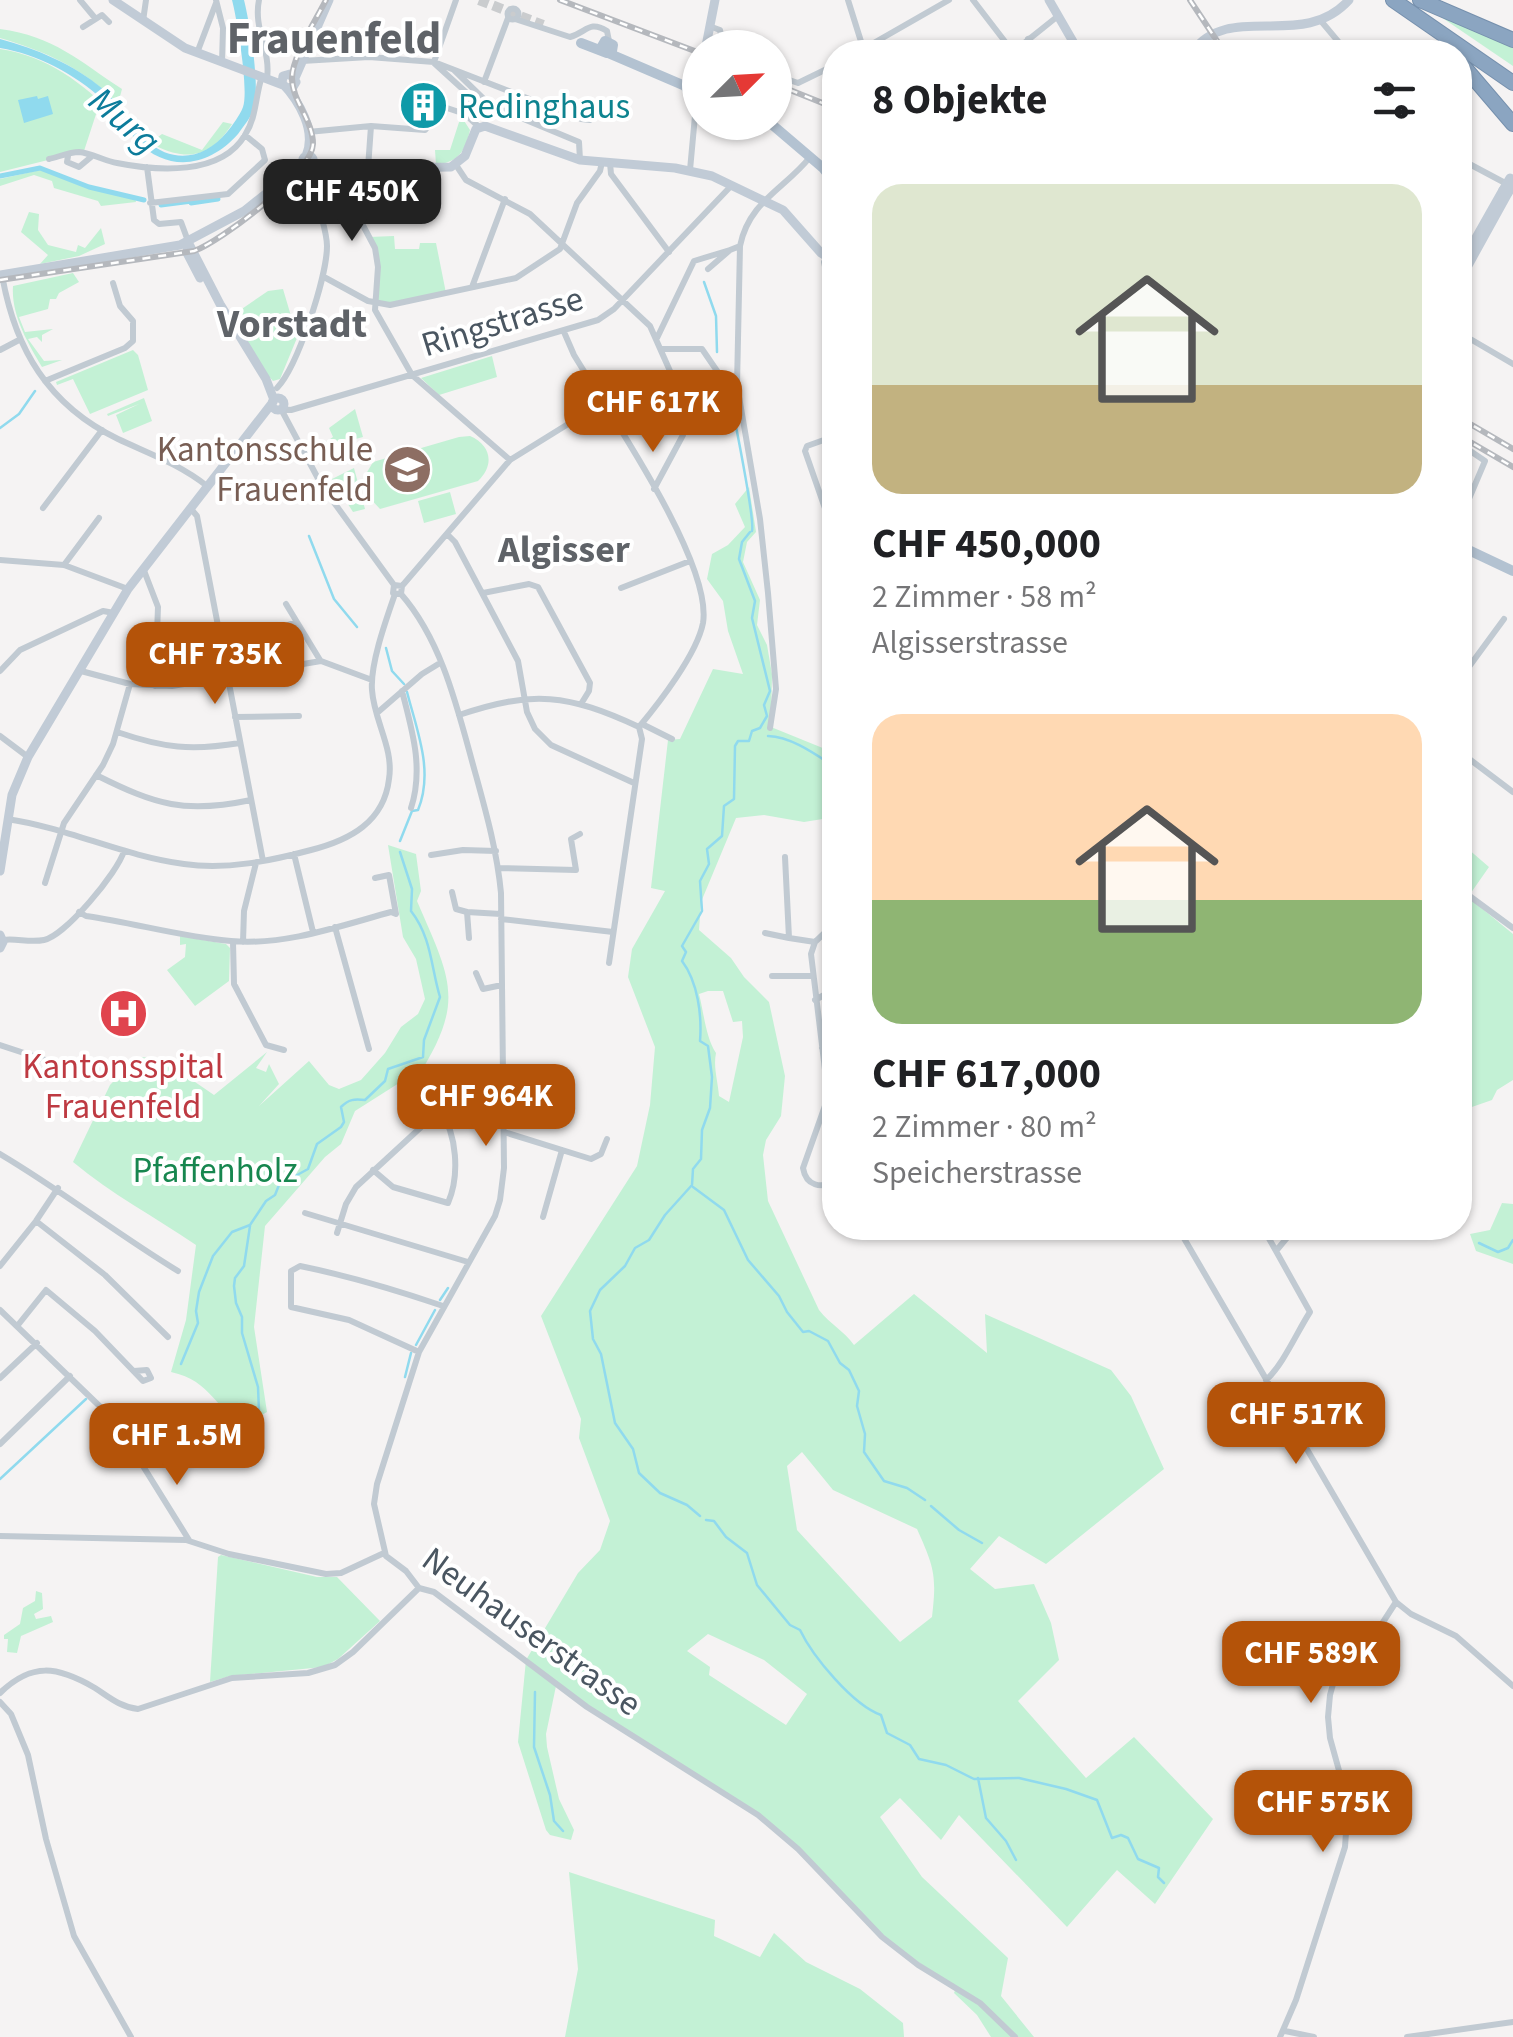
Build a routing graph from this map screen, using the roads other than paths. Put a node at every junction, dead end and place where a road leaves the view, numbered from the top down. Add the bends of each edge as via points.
1 (80, 0) edge
2 (113, 0) edge
3 (146, 0) edge
4 (258, 0) edge
5 (326, 0) edge
6 (456, 0) edge
7 (713, 0) edge
8 (848, 0) edge
9 (949, 0) edge
10 (973, 0) edge
11 (1049, 0) edge
12 (1350, 0) edge
13 (1392, 0) edge
14 (1408, 0) edge
15 (1420, 0) edge
16 (216, 1) edge
17 (1058, 16) junction
18 (95, 18) junction
19 (1321, 21) junction
20 (109, 22) dead end
21 (143, 22) junction
22 (710, 24) junction
23 (82, 27) dead end
24 (709, 30) edge
25 (720, 30) edge
26 (1028, 39) edge
27 (859, 40) edge
28 (881, 40) edge
29 (1003, 40) edge
30 (1071, 40) edge
31 (1203, 40) edge
32 (1337, 40) edge
33 (1437, 40) edge
34 (1450, 40) edge
35 (1466, 40) edge
36 (1513, 40) edge
37 (582, 41) dead end
38 (1472, 44) edge
39 (607, 47) junction
40 (197, 53) junction
41 (1472, 55) edge
42 (300, 60) junction
43 (222, 62) junction
44 (434, 62) junction
45 (453, 69) junction
46 (822, 72) edge
47 (1513, 72) edge
48 (262, 76) junction
49 (1472, 76) edge
50 (288, 81) junction
51 (484, 82) junction
52 (682, 82) edge
53 (792, 82) edge
54 (1513, 83) edge
55 (464, 114) junction
56 (596, 114) dead end
57 (1513, 124) edge
58 (371, 126) junction
59 (479, 127) junction
60 (311, 131) junction
61 (246, 135) junction
62 (693, 140) edge
63 (791, 140) edge
64 (68, 155) junction
65 (91, 156) junction
66 (581, 157) junction
67 (810, 157) junction
68 (49, 160) dead end
69 (606, 162) junction
70 (822, 162) edge
71 (311, 163) junction
72 (456, 165) junction
73 (1472, 165) edge
74 (147, 166) junction
75 (368, 168) junction
76 (690, 170) junction
77 (340, 184) dead end
78 (1510, 184) edge
79 (731, 186) junction
80 (505, 199) junction
81 (763, 200) junction
82 (150, 203) junction
83 (188, 242) junction
84 (562, 243) junction
85 (740, 246) junction
86 (1472, 246) edge
87 (730, 250) junction
88 (822, 251) edge
89 (669, 252) junction
90 (1472, 257) edge
91 (708, 269) dead end
92 (1, 275) edge
93 (324, 277) junction
94 (112, 283) dead end
95 (472, 288) junction
96 (624, 299) junction
97 (375, 304) junction
98 (564, 332) junction
99 (657, 339) junction
100 (19, 340) junction
101 (1472, 341) edge
102 (661, 349) junction
103 (0, 350) edge
104 (1513, 364) edge
105 (412, 374) junction
106 (45, 381) junction
107 (737, 385) junction
108 (281, 403) junction
109 (602, 403) junction
110 (102, 430) junction
111 (822, 441) edge
112 (1472, 452) edge
113 (510, 460) junction
114 (207, 486) junction
115 (654, 490) junction
116 (1472, 490) edge
117 (822, 500) edge
118 (43, 508) dead end
119 (190, 508) junction
120 (99, 518) dead end
121 (447, 534) junction
122 (1472, 551) edge
123 (0, 560) edge
124 (690, 561) junction
125 (64, 565) junction
126 (143, 568) junction
127 (1513, 570) edge
128 (128, 588) junction
129 (621, 588) dead end
130 (398, 590) junction
131 (483, 593) junction
132 (286, 604) dead end
133 (114, 613) junction
134 (1504, 619) dead end
135 (296, 622) junction
136 (260, 635) dead end
137 (321, 660) junction
138 (440, 663) junction
139 (1472, 663) edge
140 (0, 671) edge
141 (81, 671) junction
142 (228, 676) junction
143 (372, 680) junction
144 (130, 684) junction
145 (156, 686) junction
146 (402, 691) junction
147 (526, 698) junction
148 (580, 704) junction
149 (377, 712) junction
150 (460, 715) junction
151 (235, 716) junction
152 (298, 716) dead end
153 (640, 726) junction
154 (770, 728) dead end
155 (117, 732) junction
156 (0, 736) edge
157 (672, 739) dead end
158 (240, 743) junction
159 (28, 757) junction
160 (1472, 761) edge
161 (96, 775) junction
162 (634, 783) junction
163 (1513, 792) edge
164 (252, 800) junction
165 (411, 808) dead end
166 (7, 819) junction
167 (61, 831) junction
168 (580, 834) dead end
169 (124, 851) junction
170 (496, 851) junction
171 (294, 854) junction
172 (431, 855) dead end
173 (785, 858) dead end
174 (260, 862) junction
175 (498, 868) junction
176 (0, 872) edge
177 (375, 878) dead end
178 (45, 883) dead end
179 (452, 892) dead end
180 (1472, 899) edge
181 (78, 912) junction
182 (467, 912) junction
183 (501, 916) junction
184 (335, 927) junction
185 (1513, 928) edge
186 (313, 932) junction
187 (613, 932) junction
188 (765, 933) dead end
189 (822, 936) edge
190 (469, 938) dead end
191 (789, 938) junction
192 (1, 941) edge
193 (234, 942) junction
194 (244, 942) junction
195 (815, 942) junction
196 (609, 963) dead end
197 (476, 973) dead end
198 (772, 976) dead end
199 (812, 976) junction
200 (502, 985) junction
201 (822, 996) edge
202 (815, 1000) junction
203 (0, 1046) edge
204 (822, 1048) edge
205 (369, 1049) dead end
206 (284, 1050) dead end
207 (503, 1070) junction
208 (88, 1074) dead end
209 (440, 1109) junction
210 (822, 1119) edge
211 (504, 1132) junction
212 (607, 1139) dead end
213 (562, 1150) junction
214 (0, 1154) edge
215 (374, 1170) junction
216 (822, 1186) edge
217 (58, 1188) junction
218 (305, 1214) dead end
219 (543, 1217) dead end
220 (36, 1222) junction
221 (340, 1223) junction
222 (337, 1233) dead end
223 (1185, 1240) edge
224 (1270, 1240) edge
225 (1285, 1240) edge
226 (1276, 1251) junction
227 (468, 1262) junction
228 (0, 1266) edge
229 (178, 1272) dead end
230 (443, 1306) junction
231 (0, 1310) edge
232 (18, 1325) junction
233 (168, 1336) dead end
234 (37, 1342) junction
235 (418, 1352) junction
236 (134, 1371) dead end
237 (70, 1376) junction
238 (0, 1378) edge
239 (1266, 1380) junction
240 (0, 1444) edge
241 (0, 1536) edge
242 (190, 1541) junction
243 (384, 1553) junction
244 (419, 1588) junction
245 (1396, 1602) junction
246 (1513, 1686) edge
247 (0, 1693) edge
248 (0, 1702) edge
249 (1513, 2022) edge
250 (1282, 2034) edge
251 (131, 2037) edge
252 (1014, 2037) edge
253 (1314, 2037) edge
254 (1407, 2037) edge

1 - 18 street
2 - 21 main road
3 - 21 street
4 - 48 street via 257,23 269,58
5 - 42 main road
5 - 50 main road
6 - 44 street
7 - 22 main road
8 - 27 street
9 - 28 street
10 - 29 street
11 - 17 main road
12 - 19 main road
13 - 33 highway
13 - 34 highway
14 - 35 highway
15 - 36 highway
16 - 40 street
16 - 43 street
17 - 26 street
17 - 30 main road
18 - 20 street via 102,14
18 - 23 street
19 - 31 main road via 1225,27
19 - 32 street
21 - 40 main road
22 - 24 main road
22 - 25 street
37 - 39 main road
38 - 47 highway
39 - 51 street via 608,32 595,26 574,36 514,17
39 - 52 main road
40 - 43 main road
41 - 54 highway
42 - 44 street
42 - 50 main road
43 - 48 main road
44 - 45 street
44 - 55 street via 468,94
45 - 51 street
45 - 66 street via 490,106 579,142
46 - 53 street
48 - 50 main road
48 - 61 street
49 - 57 highway
50 - 60 main road
51 - 56 street via 564,113 590,120
55 - 58 street via 442,108 428,128
55 - 59 street
58 - 60 street
58 - 75 street
59 - 66 main road
59 - 72 main road
60 - 71 main road
61 - 74 street via 206,164
61 - 82 street via 264,151 262,164 228,194
62 - 76 street
63 - 67 main road
64 - 65 street
64 - 65 street via 67,162 79,166
64 - 68 street
65 - 74 street
66 - 69 main road
67 - 70 main road
67 - 81 street
69 - 76 main road
69 - 84 street via 577,203
69 - 89 street
71 - 75 main road
71 - 83 main road via 210,236
71 - 93 street via 327,244
72 - 75 main road
72 - 80 street via 466,180
73 - 78 street
74 - 82 street
76 - 79 main road
77 - 97 street via 375,248
78 - 86 main road
78 - 90 main road
79 - 81 main road
79 - 89 street, Ringstrasse
80 - 84 street
80 - 95 street
81 - 85 street
81 - 88 main road via 788,214
82 - 83 street via 155,222 182,222
83 - 92 main road
83 - 108 main road via 199,276
84 - 95 street via 520,276
84 - 96 street
85 - 87 street
85 - 107 street
87 - 91 street
87 - 99 street via 694,261
89 - 96 street, Ringstrasse
92 - 100 street
93 - 97 street
93 - 108 street
94 - 106 street via 134,325 130,346
95 - 97 street
96 - 98 street, Ringstrasse via 598,320
96 - 99 street
97 - 105 street
98 - 105 street, Ringstrasse
98 - 109 street
99 - 102 street
100 - 103 street
100 - 106 street
101 - 104 street
102 - 107 street via 702,349 726,384
102 - 115 street via 683,435
105 - 108 street, Ringstrasse
105 - 113 street
106 - 110 street
107 - 154 street via 768,594 776,690
108 - 114 main road via 264,414
108 - 130 street, Neuhauserstrasse via 322,486
109 - 113 street
109 - 115 street
110 - 114 street via 162,456
110 - 118 street
111 - 117 street via 805,452
112 - 116 street via 1484,461
113 - 121 street
114 - 119 main road
115 - 124 street
119 - 126 main road
119 - 142 street
120 - 125 street
121 - 130 street
121 - 131 street
122 - 127 main road
123 - 125 street
124 - 129 street
124 - 153 street via 703,607 701,629
125 - 128 street
126 - 128 main road
126 - 145 street via 158,608
128 - 133 main road
130 - 138 street, Neuhauserstrasse
130 - 143 street
131 - 147 street via 518,661
131 - 148 street via 538,587 590,683
132 - 135 street
133 - 140 street via 103,611 20,650
133 - 141 main road
134 - 139 street
135 - 136 street
135 - 137 street
137 - 142 street
137 - 143 street
138 - 146 street
138 - 150 street, Neuhauserstrasse
141 - 144 street
141 - 159 main road
142 - 145 street
142 - 151 street
143 - 149 street
144 - 145 street
144 - 155 street
146 - 149 street
146 - 165 street via 417,759
147 - 148 street
147 - 150 street
147 - 162 street via 531,724 546,742
148 - 153 street
149 - 171 street via 390,760 383,802 358,832
150 - 170 street, Neuhauserstrasse
151 - 152 street
151 - 158 street
153 - 157 street
153 - 162 street
155 - 158 street via 182,749
155 - 161 street
156 - 159 street
158 - 164 street
159 - 166 main road
160 - 163 street
161 - 164 street via 190,808
161 - 167 street
162 - 187 street
164 - 174 street
166 - 167 street
166 - 176 main road
167 - 169 street
167 - 178 street
168 - 175 street via 571,838 576,870
169 - 174 street via 186,865
169 - 181 street
170 - 172 street
170 - 175 street, Neuhauserstrasse
171 - 174 street
171 - 186 street
173 - 191 street
174 - 194 street via 244,911
175 - 183 street, Neuhauserstrasse
177 - 184 street via 389,875 396,914
179 - 182 street via 456,908
180 - 185 street
181 - 192 street via 55,936
181 - 193 street
182 - 183 street
182 - 190 street
183 - 187 street
183 - 200 street, Neuhauserstrasse
184 - 186 street
184 - 205 street
186 - 194 street
187 - 196 street
188 - 191 street
189 - 195 street
191 - 195 street
193 - 194 street
193 - 206 street via 234,984 266,1045
195 - 199 street
197 - 200 street via 483,989
198 - 199 street
199 - 202 street
200 - 207 street, Neuhauserstrasse
201 - 202 street
202 - 204 street
203 - 208 street
207 - 209 street via 482,1073
207 - 211 street, Neuhauserstrasse
209 - 215 street
209 - 215 street via 455,1160 448,1203 393,1187
210 - 216 street via 803,1168
211 - 213 street
211 - 227 street, Neuhauserstrasse via 500,1200
212 - 213 street via 591,1159
213 - 219 street
214 - 217 street
215 - 221 street via 350,1195
217 - 220 street
217 - 229 street
218 - 221 street
220 - 228 street
220 - 233 street
221 - 222 street
221 - 227 street
223 - 239 street
224 - 226 street
225 - 226 street
226 - 239 street via 1310,1312
227 - 230 street, Neuhauserstrasse
230 - 235 street, Neuhauserstrasse
230 - 235 street via 329,1272 300,1266 291,1271 290,1307 349,1320
231 - 232 street
232 - 234 street
232 - 236 street via 46,1290
234 - 237 street
234 - 238 street
235 - 243 street, Neuhauserstrasse via 377,1484 374,1504
237 - 240 street
237 - 242 street via 123,1432
239 - 245 street
241 - 242 street
242 - 243 street via 326,1574
243 - 244 street, Neuhauserstrasse
244 - 247 street via 353,1652 316,1672 232,1678 138,1709 84,1682 39,1670 21,1674
244 - 252 street, Neuhauserstrasse via 448,1601 586,1707 758,1815 882,1938 980,2003
245 - 246 street via 1456,1636
245 - 250 street via 1336,1676 1330,1695 1330,1738 1348,1803 1347,1835
248 - 251 street via 28,1755 74,1936
249 - 254 street
250 - 253 street

